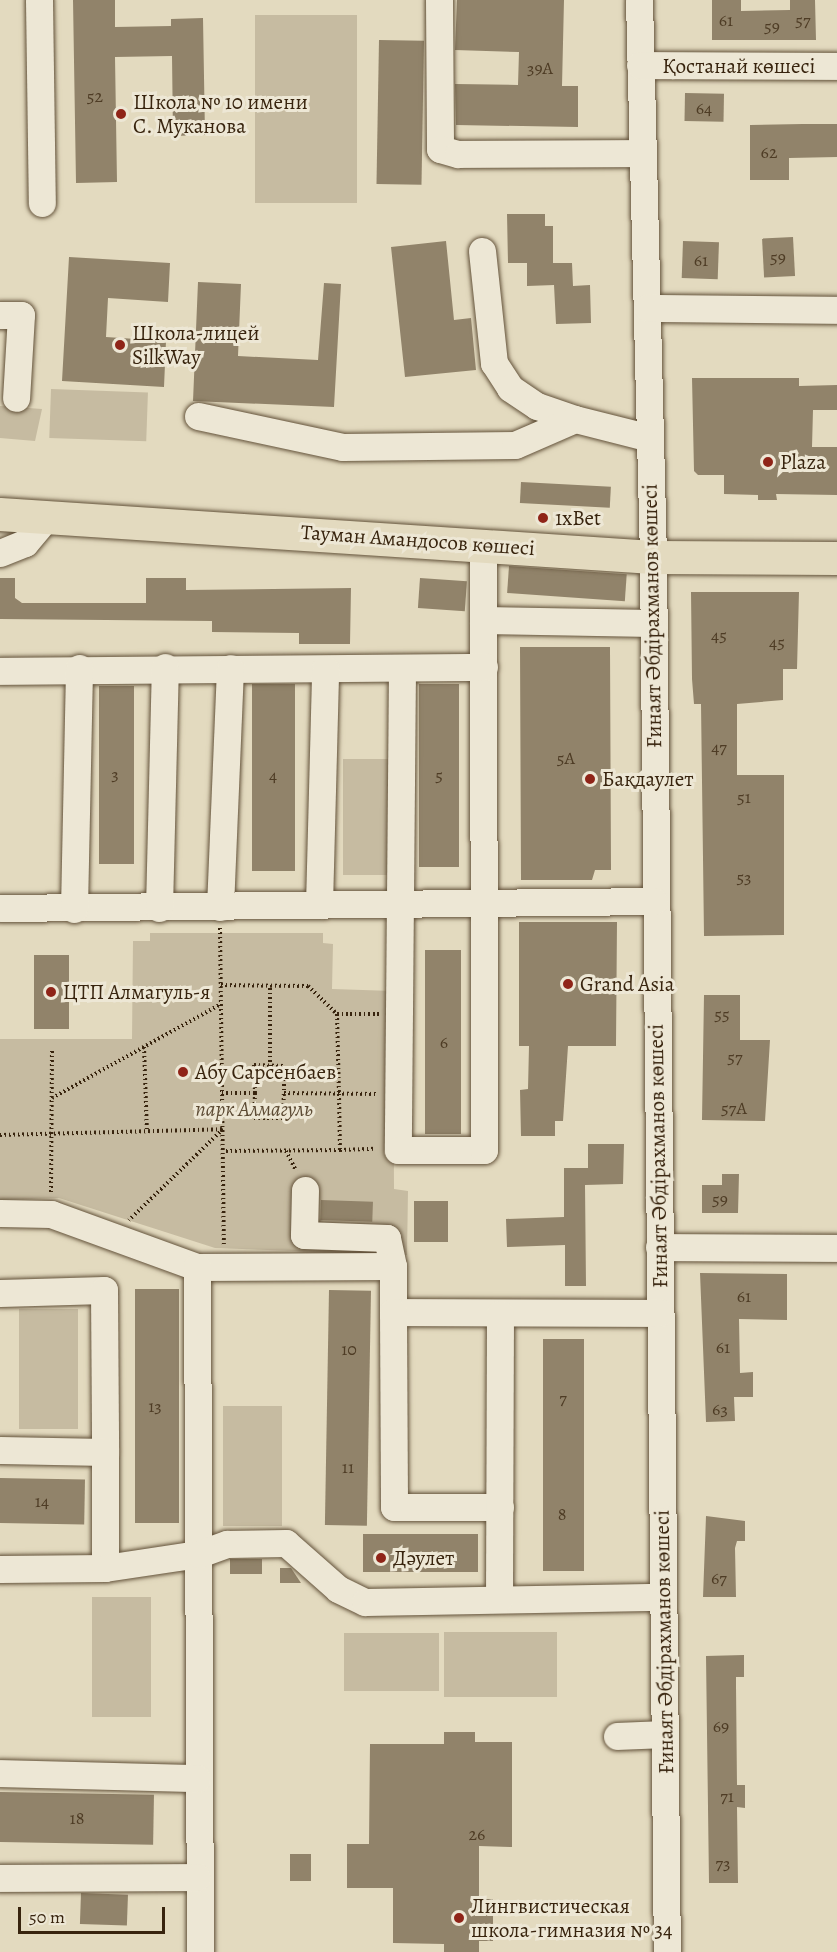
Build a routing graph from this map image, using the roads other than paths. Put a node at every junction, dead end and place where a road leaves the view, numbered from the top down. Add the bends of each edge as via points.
1 (39, 0) edge
2 (439, 0) edge
3 (639, 0) edge
4 (640, 65) junction
5 (837, 66) edge
6 (642, 153) junction
7 (42, 203) dead end
8 (482, 251) dead end
9 (648, 308) junction
10 (837, 310) edge
11 (0, 315) edge
12 (16, 398) dead end
13 (198, 416) dead end
14 (575, 419) junction
15 (650, 438) junction
16 (0, 514) edge
17 (47, 517) junction
18 (483, 544) junction
19 (0, 553) edge
20 (653, 557) junction
21 (837, 558) edge
22 (483, 620) junction
23 (653, 623) junction
24 (165, 667) junction
25 (484, 667) junction
26 (79, 668) junction
27 (230, 668) junction
28 (402, 668) junction
29 (325, 669) junction
30 (0, 671) edge
31 (654, 902) junction
32 (487, 903) junction
33 (400, 904) junction
34 (319, 905) junction
35 (220, 907) junction
36 (0, 908) edge
37 (159, 908) junction
38 (74, 909) junction
39 (305, 1190) dead end
40 (0, 1213) edge
41 (660, 1247) junction
42 (837, 1248) edge
43 (393, 1266) junction
44 (197, 1268) junction
45 (0, 1293) edge
46 (393, 1312) junction
47 (660, 1313) junction
48 (500, 1314) junction
49 (0, 1450) edge
50 (105, 1452) junction
51 (500, 1507) junction
52 (199, 1554) junction
53 (105, 1568) junction
54 (0, 1569) edge
55 (663, 1597) junction
56 (499, 1599) junction
57 (664, 1734) junction
58 (617, 1736) dead end
59 (0, 1773) edge
60 (197, 1778) junction
61 (197, 1877) junction
62 (0, 1878) edge
63 (200, 1952) edge
64 (668, 1952) edge

1 - 7 street
2 - 6 street via 440,149 458,154
3 - 4 street, Ғинаят Әбдірахманов көшесі
4 - 5 street, Қостанай көшесі
4 - 6 street, Ғинаят Әбдірахманов көшесі
6 - 9 street, Ғинаят Әбдірахманов көшесі
8 - 14 street via 494,363 510,388 537,406
9 - 10 street
9 - 15 street, Ғинаят Әбдірахманов көшесі
11 - 12 street via 21,315
13 - 14 street via 343,447 515,445
14 - 15 street
15 - 20 street, Ғинаят Әбдірахманов көшесі
16 - 17 main road, Тауман Амандосов көшесі
17 - 18 main road, Тауман Амандосов көшесі
17 - 19 street via 25,543
18 - 20 main road, Тауман Амандосов көшесі
18 - 22 street
20 - 21 main road, Тауман Амандосов көшесі
20 - 23 street, Ғинаят Әбдірахманов көшесі
22 - 23 street
22 - 25 street
23 - 31 street, Ғинаят Әбдірахманов көшесі
24 - 26 street
24 - 27 street
24 - 37 street
25 - 28 street
25 - 32 street
26 - 30 street
26 - 38 street
27 - 29 street
27 - 35 street
28 - 29 street
28 - 33 street
29 - 34 street
31 - 32 street
31 - 41 street, Ғинаят Әбдірахманов көшесі
32 - 33 street
32 - 33 street via 484,1150 398,1150
33 - 34 street
34 - 35 street
35 - 37 street
36 - 38 street
37 - 38 street
39 - 43 street via 304,1235 387,1238
40 - 44 street via 51,1214
41 - 42 street
41 - 47 street, Ғинаят Әбдірахманов көшесі
43 - 44 street
43 - 46 street
44 - 52 street
45 - 50 street via 104,1290
46 - 48 street
46 - 51 street via 394,1508
47 - 48 street
47 - 55 street, Ғинаят Әбдірахманов көшесі
48 - 51 street
49 - 50 street
50 - 53 street
51 - 56 street
52 - 53 street
52 - 56 street via 227,1544 286,1543 338,1589 365,1602
52 - 60 street
53 - 54 street
55 - 56 street
55 - 57 street, Ғинаят Әбдірахманов көшесі
57 - 58 street
57 - 64 street, Ғинаят Әбдірахманов көшесі
59 - 60 street
60 - 61 street
61 - 62 street
61 - 63 street

